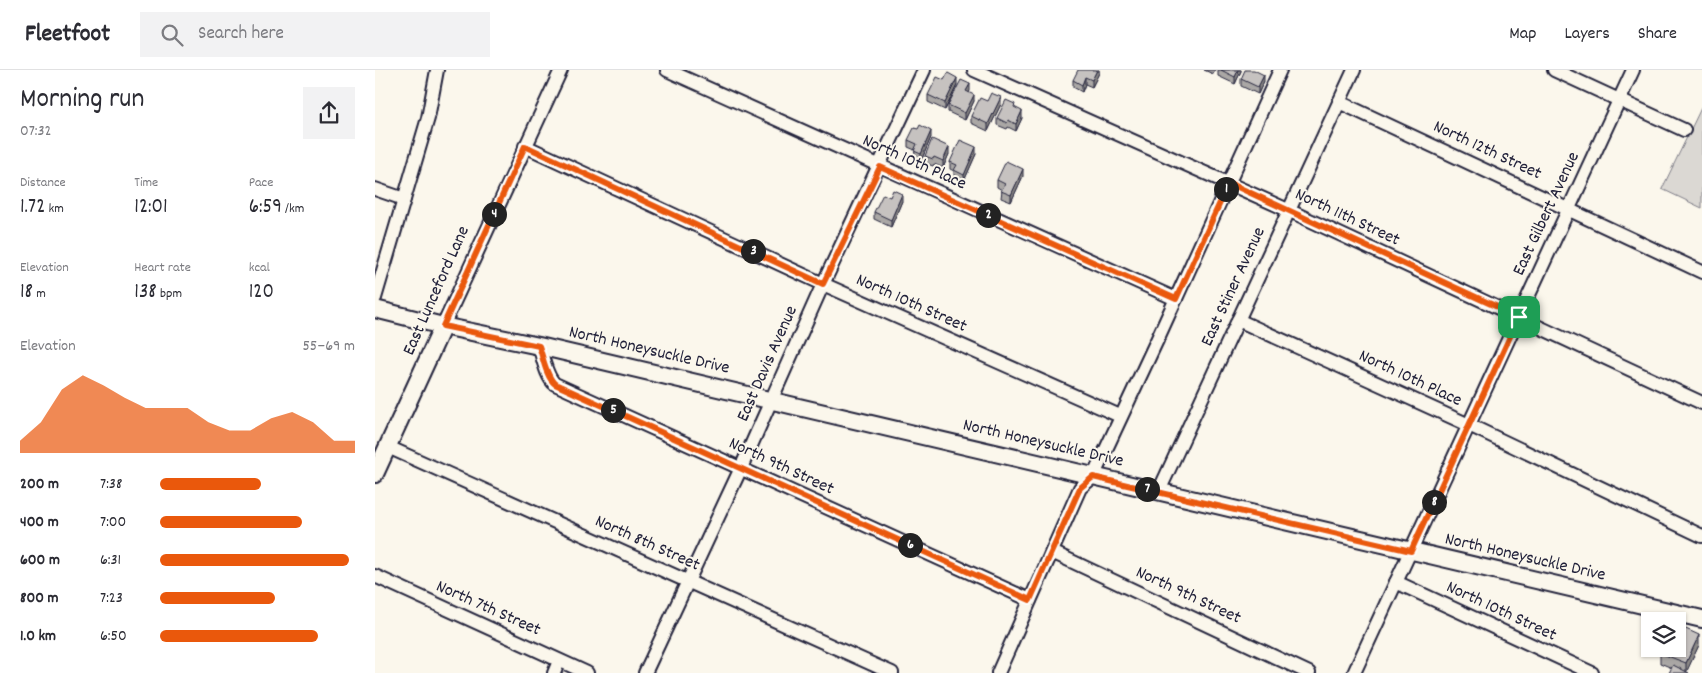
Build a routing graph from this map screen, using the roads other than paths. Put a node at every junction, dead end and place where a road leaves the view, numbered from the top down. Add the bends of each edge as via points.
1 (437, 70) edge
2 (561, 70) edge
3 (667, 70) edge
4 (924, 70) edge
5 (974, 70) edge
6 (1280, 70) edge
7 (1354, 70) edge
8 (1554, 70) edge
9 (1633, 70) edge
10 (1619, 100) junction
11 (1339, 102) junction
12 (1684, 130) dead end
13 (525, 146) junction
14 (880, 167) junction
15 (1229, 183) junction
16 (375, 189) edge
17 (404, 199) junction
18 (1569, 208) junction
19 (1288, 210) junction
20 (1702, 272) edge
21 (823, 284) junction
22 (375, 298) edge
23 (1176, 299) junction
24 (375, 309) edge
25 (1519, 317) junction
26 (1238, 320) junction
27 (443, 326) junction
28 (539, 346) junction
29 (771, 401) junction
30 (1702, 403) edge
31 (1120, 416) junction
32 (1469, 425) junction
33 (388, 447) junction
34 (741, 468) junction
35 (375, 474) edge
36 (1093, 477) junction
37 (1159, 492) junction
38 (1702, 536) edge
39 (1411, 551) junction
40 (1052, 552) junction
41 (375, 576) edge
42 (688, 581) junction
43 (1396, 582) junction
44 (1030, 600) junction
45 (1702, 620) edge
46 (559, 661) junction
47 (554, 673) edge
48 (587, 673) edge
49 (645, 673) edge
50 (892, 673) edge
51 (998, 673) edge
52 (1309, 673) edge
53 (1354, 673) edge
54 (1592, 673) edge

1 - 17 street via 428,118
2 - 13 street, East Lunceford Lane
3 - 14 street, North 10th Place
4 - 14 street, East Davis Avenue
5 - 15 street, North 11th Street
6 - 15 street
7 - 11 street, East Stiner Avenue
8 - 10 street
9 - 10 street, East Gilbert Avenue
10 - 12 street
10 - 18 street, East Gilbert Avenue
11 - 18 street, North 12th Street
11 - 19 street, East Stiner Avenue
13 - 21 street, North 10th Street
13 - 27 street, East Lunceford Lane
14 - 21 street, East Davis Avenue
14 - 23 street, North 10th Place
15 - 19 street, North 11th Street
15 - 23 street
16 - 17 street
17 - 22 street
18 - 20 street, North 12th Street
18 - 25 street, East Gilbert Avenue
19 - 25 street, North 11th Street
19 - 26 street, East Stiner Avenue
21 - 29 street, East Davis Avenue
21 - 31 street, North 10th Street
23 - 31 street
24 - 27 street, North Honeysuckle Drive
25 - 30 street, North 11th Street
25 - 32 street, East Gilbert Avenue
26 - 32 street, North 10th Place
26 - 37 street, East Stiner Avenue
27 - 28 street, North Honeysuckle Drive
27 - 33 street, East Lunceford Lane
28 - 29 street, North Honeysuckle Drive
28 - 34 street, North 9th Street via 555,384
29 - 34 street, East Davis Avenue
29 - 36 street, North Honeysuckle Drive
31 - 36 street
32 - 38 street, North 10th Place
32 - 39 street, East Gilbert Avenue
33 - 35 street, East Lunceford Lane
33 - 42 street, North 8th Street
34 - 42 street, East Davis Avenue
34 - 44 street, North 9th Street
36 - 37 street, North Honeysuckle Drive
36 - 40 street via 1080,488
37 - 39 street, North Honeysuckle Drive
39 - 43 street, East Gilbert Avenue
39 - 45 street, North Honeysuckle Drive
40 - 44 street
40 - 52 street, North 9th Street
41 - 46 street, North 7th Street
42 - 49 street, East Davis Avenue
42 - 50 street, North 8th Street
43 - 53 street, East Gilbert Avenue
43 - 54 street, North 10th Street
44 - 51 street
46 - 47 street
46 - 48 street, North 7th Street

